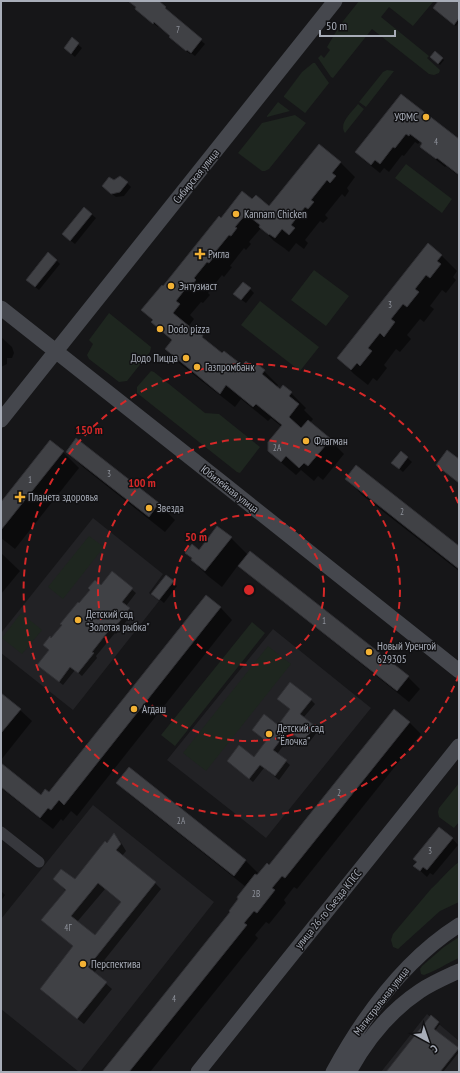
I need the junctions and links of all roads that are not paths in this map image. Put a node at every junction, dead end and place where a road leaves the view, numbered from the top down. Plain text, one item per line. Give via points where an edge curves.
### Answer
1 (335, 1) edge
2 (1, 308) edge
3 (56, 351) junction
4 (1, 420) edge
5 (459, 671) edge
6 (459, 746) edge
7 (1, 832) edge
8 (39, 862) dead end
9 (459, 925) edge
10 (459, 971) edge
11 (198, 1072) edge
12 (333, 1072) edge
13 (349, 1072) edge

1 - 3 main road, Сибирская улица
2 - 3 main road, Юбилейная улица
3 - 4 main road, Сибирская улица
3 - 5 main road, Юбилейная улица
6 - 11 main road, улица 26-го Съезда КПСС
7 - 8 street
9 - 12 main road, Магистральная улица via 404,970 355,1035
10 - 13 main road, Магистральная улица via 421,990 400,1007 378,1030

